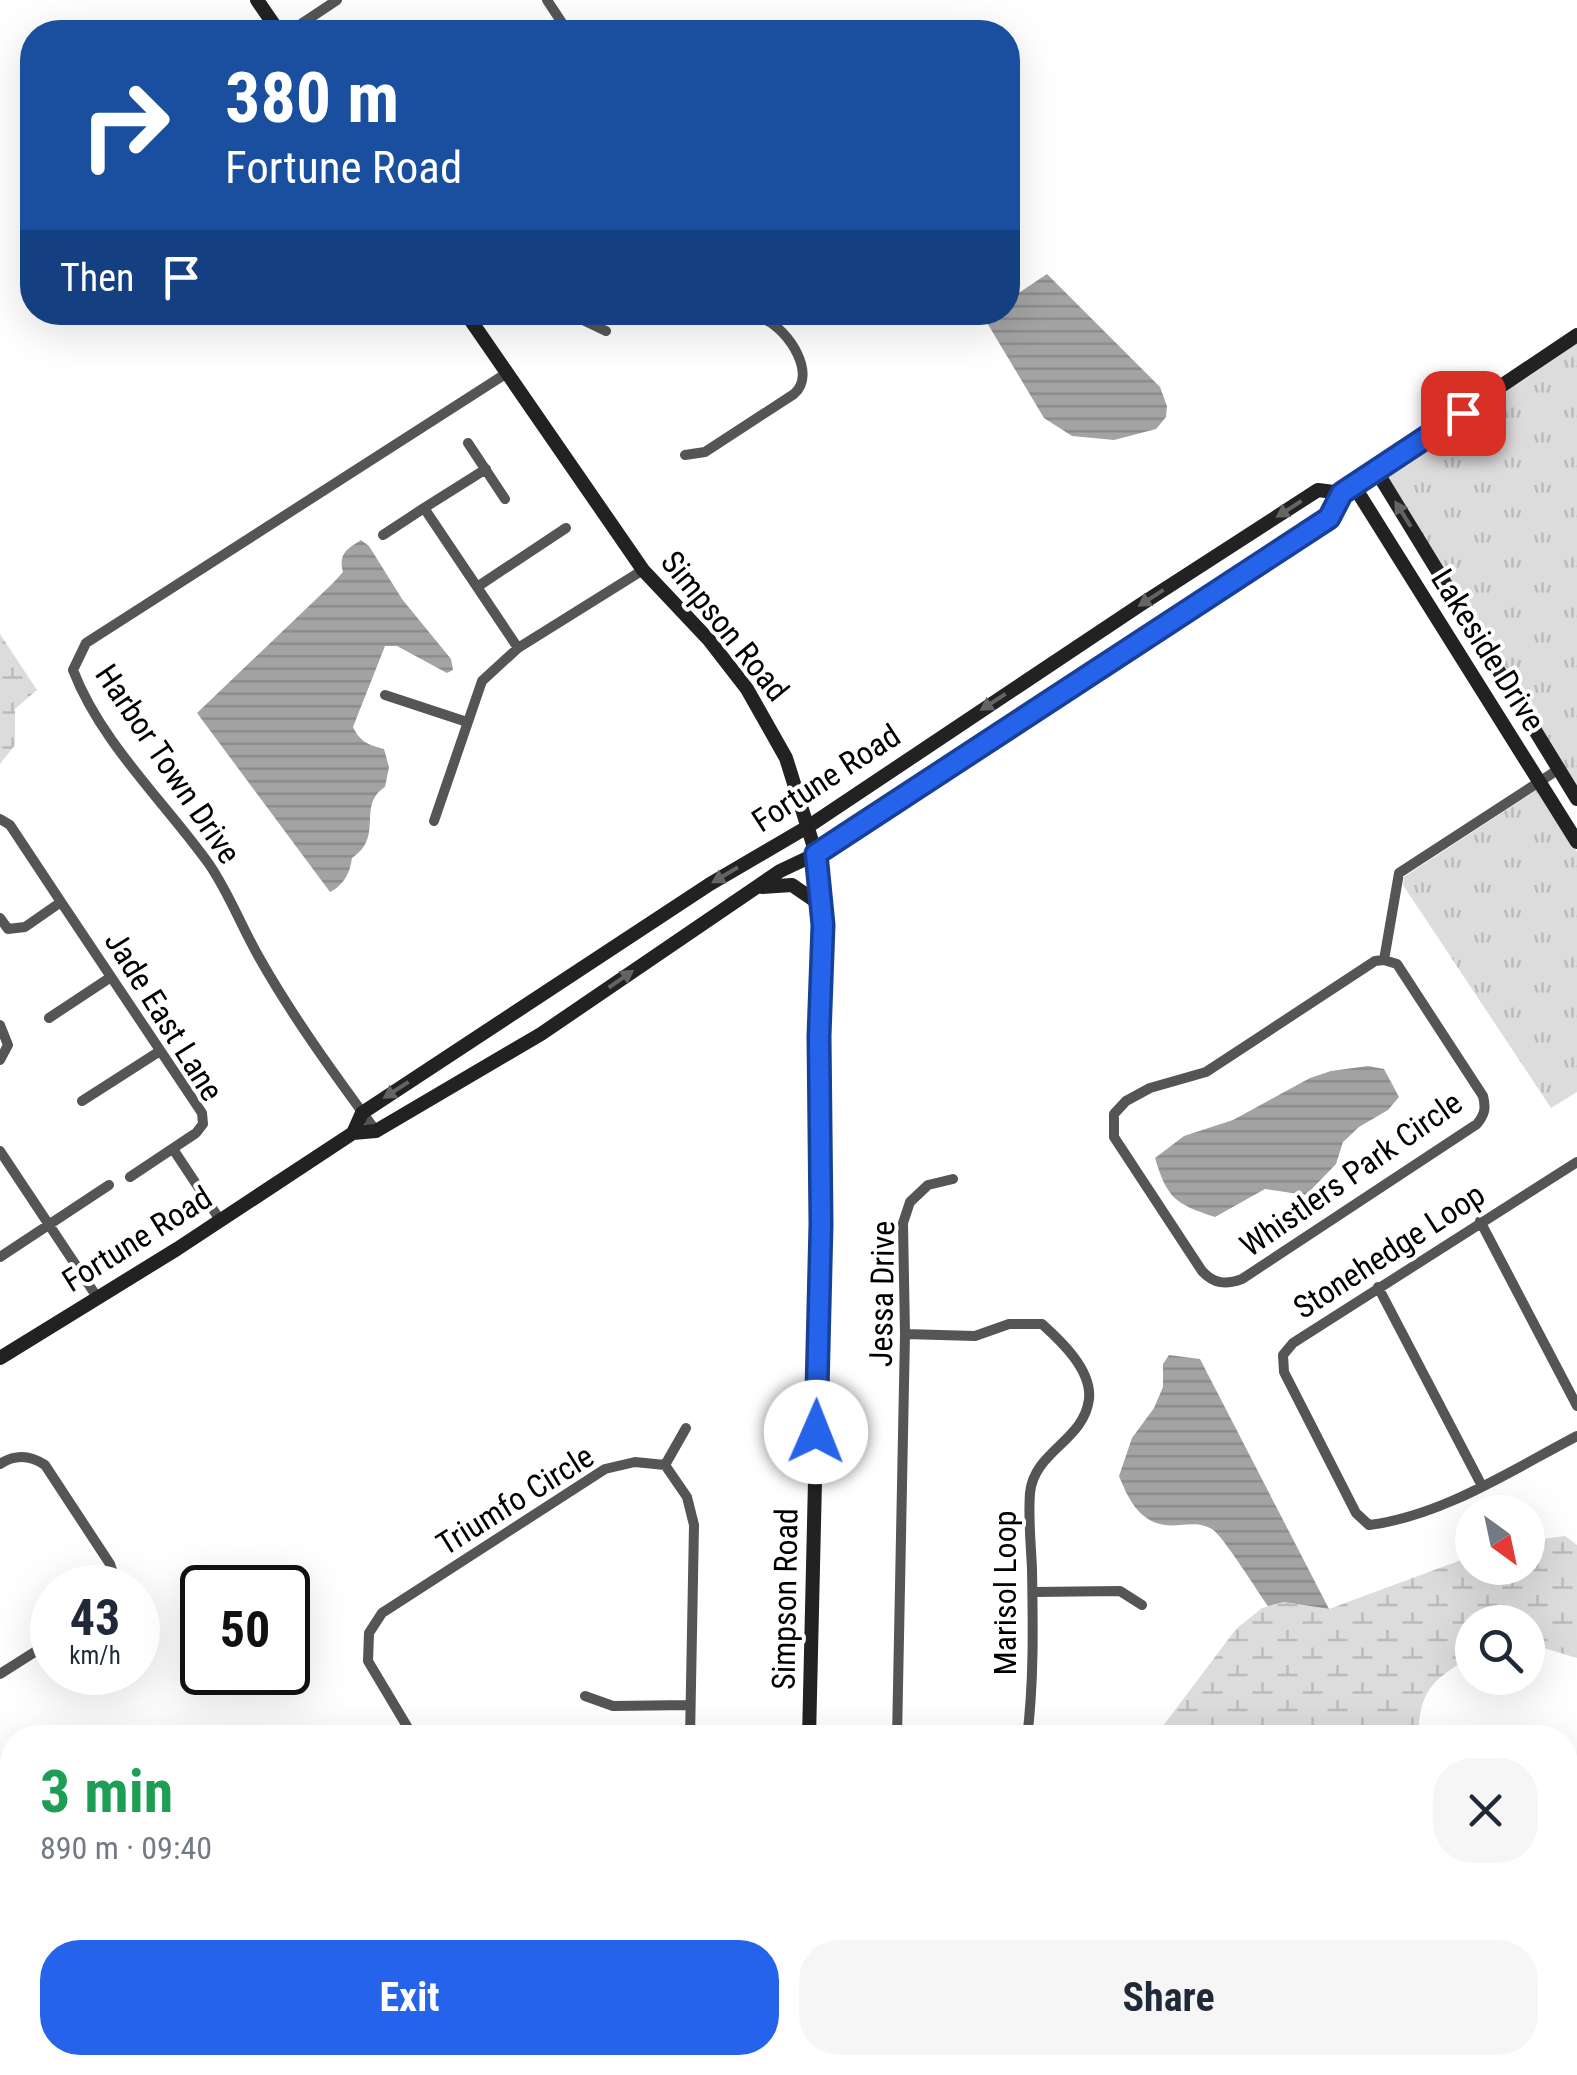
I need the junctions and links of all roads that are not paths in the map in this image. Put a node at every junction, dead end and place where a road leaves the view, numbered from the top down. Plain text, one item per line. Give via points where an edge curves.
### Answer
1 (338, 0) edge
2 (307, 20) edge
3 (475, 325) edge
4 (592, 325) edge
5 (772, 325) edge
6 (606, 331) dead end
7 (1577, 335) edge
8 (507, 373) junction
9 (468, 442) dead end
10 (685, 456) dead end
11 (486, 469) junction
12 (1377, 472) junction
13 (1348, 490) junction
14 (505, 499) dead end
15 (424, 508) junction
16 (566, 528) dead end
17 (383, 535) dead end
18 (643, 570) junction
19 (477, 587) junction
20 (518, 648) junction
21 (384, 694) dead end
22 (466, 722) junction
23 (1559, 770) junction
24 (1539, 781) junction
25 (1577, 799) edge
26 (0, 820) edge
27 (434, 821) dead end
28 (809, 826) junction
29 (1577, 842) edge
30 (816, 854) junction
31 (756, 888) junction
32 (62, 902) junction
33 (820, 906) junction
34 (0, 918) edge
35 (1384, 960) junction
36 (112, 976) junction
37 (49, 1018) dead end
38 (0, 1024) edge
39 (160, 1052) junction
40 (0, 1060) edge
41 (82, 1101) dead end
42 (362, 1112) junction
43 (376, 1131) junction
44 (353, 1133) junction
45 (172, 1149) junction
46 (0, 1151) edge
47 (1577, 1162) edge
48 (130, 1177) dead end
49 (953, 1179) dead end
50 (108, 1184) dead end
51 (220, 1220) junction
52 (1480, 1221) junction
53 (49, 1224) junction
54 (0, 1257) edge
55 (1378, 1287) junction
56 (97, 1297) junction
57 (905, 1334) junction
58 (0, 1358) edge
59 (1577, 1406) edge
60 (686, 1428) dead end
61 (1577, 1436) edge
62 (0, 1464) edge
63 (665, 1465) junction
64 (1482, 1486) junction
65 (110, 1565) edge
66 (1032, 1592) junction
67 (1142, 1606) dead end
68 (30, 1654) edge
69 (0, 1674) edge
70 (585, 1696) dead end
71 (690, 1704) junction
72 (405, 1725) edge
73 (690, 1725) edge
74 (809, 1725) edge
75 (897, 1725) edge
76 (1027, 1725) edge

1 - 2 street
3 - 8 main road, Simpson Road
4 - 6 street
5 - 10 street via 804,368 804,382 705,452
7 - 12 main road, Fortune Road
8 - 18 main road, Simpson Road
8 - 42 street, Harbor Town Drive via 86,643 73,670 110,736 211,867 290,1009
9 - 11 street
11 - 14 street
11 - 15 street
12 - 13 main road, Fortune Road
23 -> 12 main road, Lakeside Drive
13 - 24 main road, Lakeside Drive
13 -> 28 main road, Fortune Road via 1318,490
13 - 30 main road, Fortune Road via 1329,518
15 - 17 street
15 - 19 street
16 - 19 street
18 - 20 street
18 - 28 main road, Simpson Road via 747,689 786,758
19 - 20 street
20 - 22 street via 482,681
21 - 22 street
22 - 27 street
23 - 24 street
23 - 25 main road, Lakeside Drive
24 - 29 main road, Lakeside Drive
24 - 35 street via 1399,874
26 - 32 street, Jade East Lane via 10,824
28 - 30 main road, Simpson Road
28 -> 42 main road, Fortune Road
30 - 31 main road, Fortune Road
30 - 33 main road, Simpson Road
31 - 33 main road via 792,885
43 -> 31 main road, Fortune Road via 576,1011
32 - 34 street via 25,927 8,929
32 - 36 street, Jade East Lane
33 - 74 main road, Simpson Road via 821,1243
35 - 35 street, Whistlers Park Circle via 1206,1072 1150,1088 1114,1114 1114,1136 1212,1280 1242,1279 1482,1118 1483,1096 1397,964
36 - 37 street
36 - 39 street, Jade East Lane
38 - 40 street via 8,1045
39 - 41 street
39 - 45 street, Jade East Lane via 202,1113 196,1133
42 - 43 street, Harbor Town Drive
42 - 44 main road
43 - 44 main road, Fortune Road
44 - 51 main road, Fortune Road
45 - 48 street, Jade East Lane
45 - 51 street, Jade East Lane
46 - 53 street
47 - 52 street, Stonehedge Loop
49 - 57 street, Jessa Drive via 928,1185 910,1202 903,1223
50 - 53 street
51 - 56 main road, Fortune Road
52 - 55 street, Stonehedge Loop
52 - 59 street
53 - 54 street
53 - 56 street
55 - 64 street
55 - 64 street, Stonehedge Loop via 1282,1356 1284,1372 1356,1513 1369,1525 1398,1522
56 - 58 main road, Fortune Road
57 - 66 street, Marisol Loop via 975,1336 1009,1324 1042,1324 1083,1374 1090,1397 1079,1428 1036,1468 1030,1492
57 - 75 street, Jessa Drive
60 - 63 street
61 - 64 street, Stonehedge Loop
62 - 65 street via 18,1456 45,1464
63 - 71 street via 688,1497 694,1525
63 - 72 street, Triumfo Circle via 605,1468 382,1613 369,1633 368,1661
66 - 67 street via 1120,1592
66 - 76 street, Marisol Loop
68 - 69 street
70 - 71 street via 612,1706
71 - 73 street

